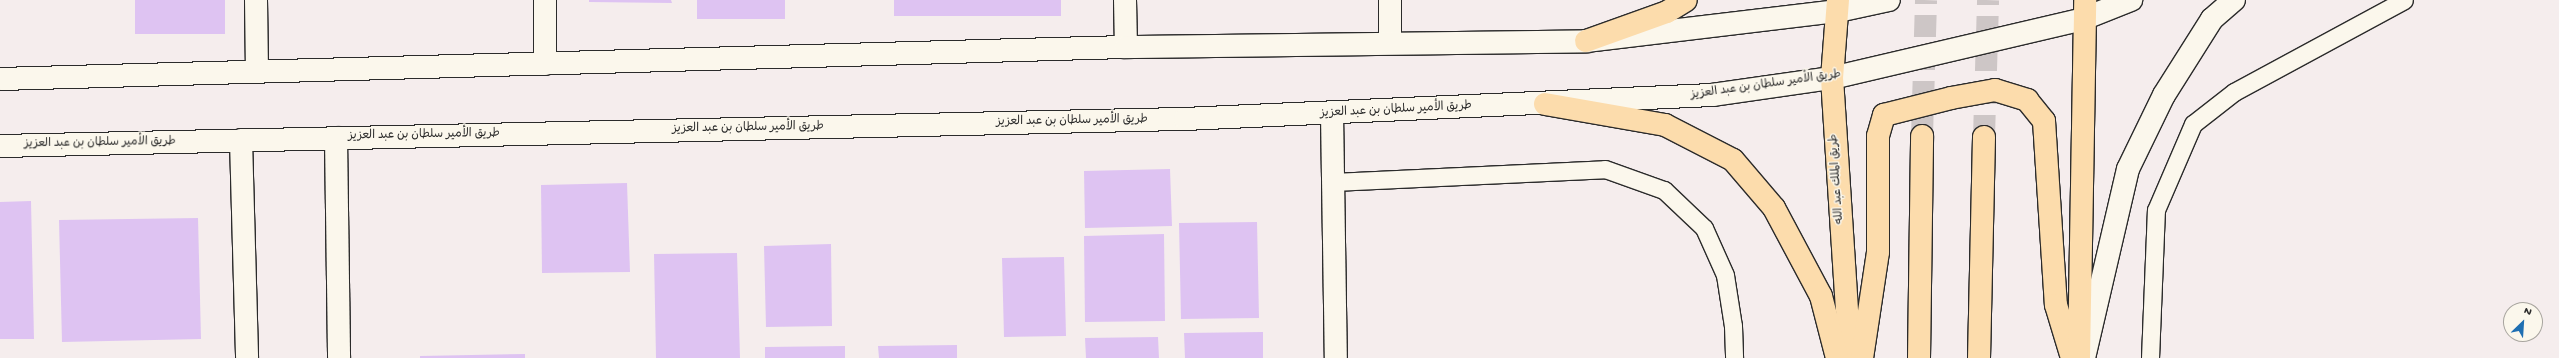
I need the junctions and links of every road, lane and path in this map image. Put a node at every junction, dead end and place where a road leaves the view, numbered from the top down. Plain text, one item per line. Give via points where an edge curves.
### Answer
1 (256, 0) edge
2 (545, 0) edge
3 (1125, 0) edge
4 (1390, 0) edge
5 (1686, 0) edge
6 (1889, 0) edge
7 (2131, 0) edge
8 (2234, 0) edge
9 (2404, 0) edge
10 (1838, 5) edge
11 (2084, 10) edge
12 (1586, 41) junction
13 (1390, 42) junction
14 (1126, 47) junction
15 (545, 64) junction
16 (257, 72) junction
17 (1832, 78) junction
18 (0, 79) edge
19 (1545, 104) junction
20 (1332, 114) junction
21 (1922, 136) tunnel mouth
22 (1984, 137) tunnel mouth
23 (336, 138) junction
24 (241, 140) junction
25 (0, 146) edge
26 (1333, 182) junction
27 (247, 358) edge
28 (339, 358) edge
29 (1336, 358) edge
30 (1734, 358) edge
31 (1837, 358) edge
32 (1850, 358) edge
33 (1862, 358) edge
34 (1919, 358) edge
35 (1979, 358) edge
36 (2072, 358) edge
37 (2079, 358) edge
38 (2084, 358) edge
39 (2150, 358) edge

1 - 16 main road
2 - 15 main road
3 - 14 main road
4 - 13 main road
5 - 12 main road via 1667,12
6 - 10 main road
7 - 11 main road, طريق الأمير سلطان بن عبد العزيز
8 - 38 main road via 2212,19 2164,95 2128,169
9 - 39 lane via 2234,92 2193,124 2156,210
10 - 12 main road
10 - 17 main road, طريق الملك عبد الله
11 - 17 main road, طريق الأمير سلطان بن عبد العزيز
11 - 37 main road
12 - 13 main road
13 - 14 main road
14 - 15 main road
15 - 16 main road
16 - 18 main road
17 - 19 main road, طريق الأمير سلطان بن عبد العزيز via 1712,95
17 - 32 main road, طريق الملك عبد الله
19 - 20 main road, طريق الأمير سلطان بن عبد العزيز
19 - 31 main road via 1664,125 1733,160 1774,208 1821,296
20 - 23 main road, طريق الأمير سلطان بن عبد العزيز
20 - 26 main road
21 - 34 main road
22 - 35 main road
23 - 24 main road, طريق الأمير سلطان بن عبد العزيز
23 - 28 main road
24 - 25 main road, طريق الأمير سلطان بن عبد العزيز
24 - 27 main road
26 - 29 main road
26 - 30 lane via 1605,169 1664,190 1704,228 1725,275 1733,326
33 - 36 main road via 1878,252 1878,136 1884,115 1995,90 2027,100 2044,121 2056,305

